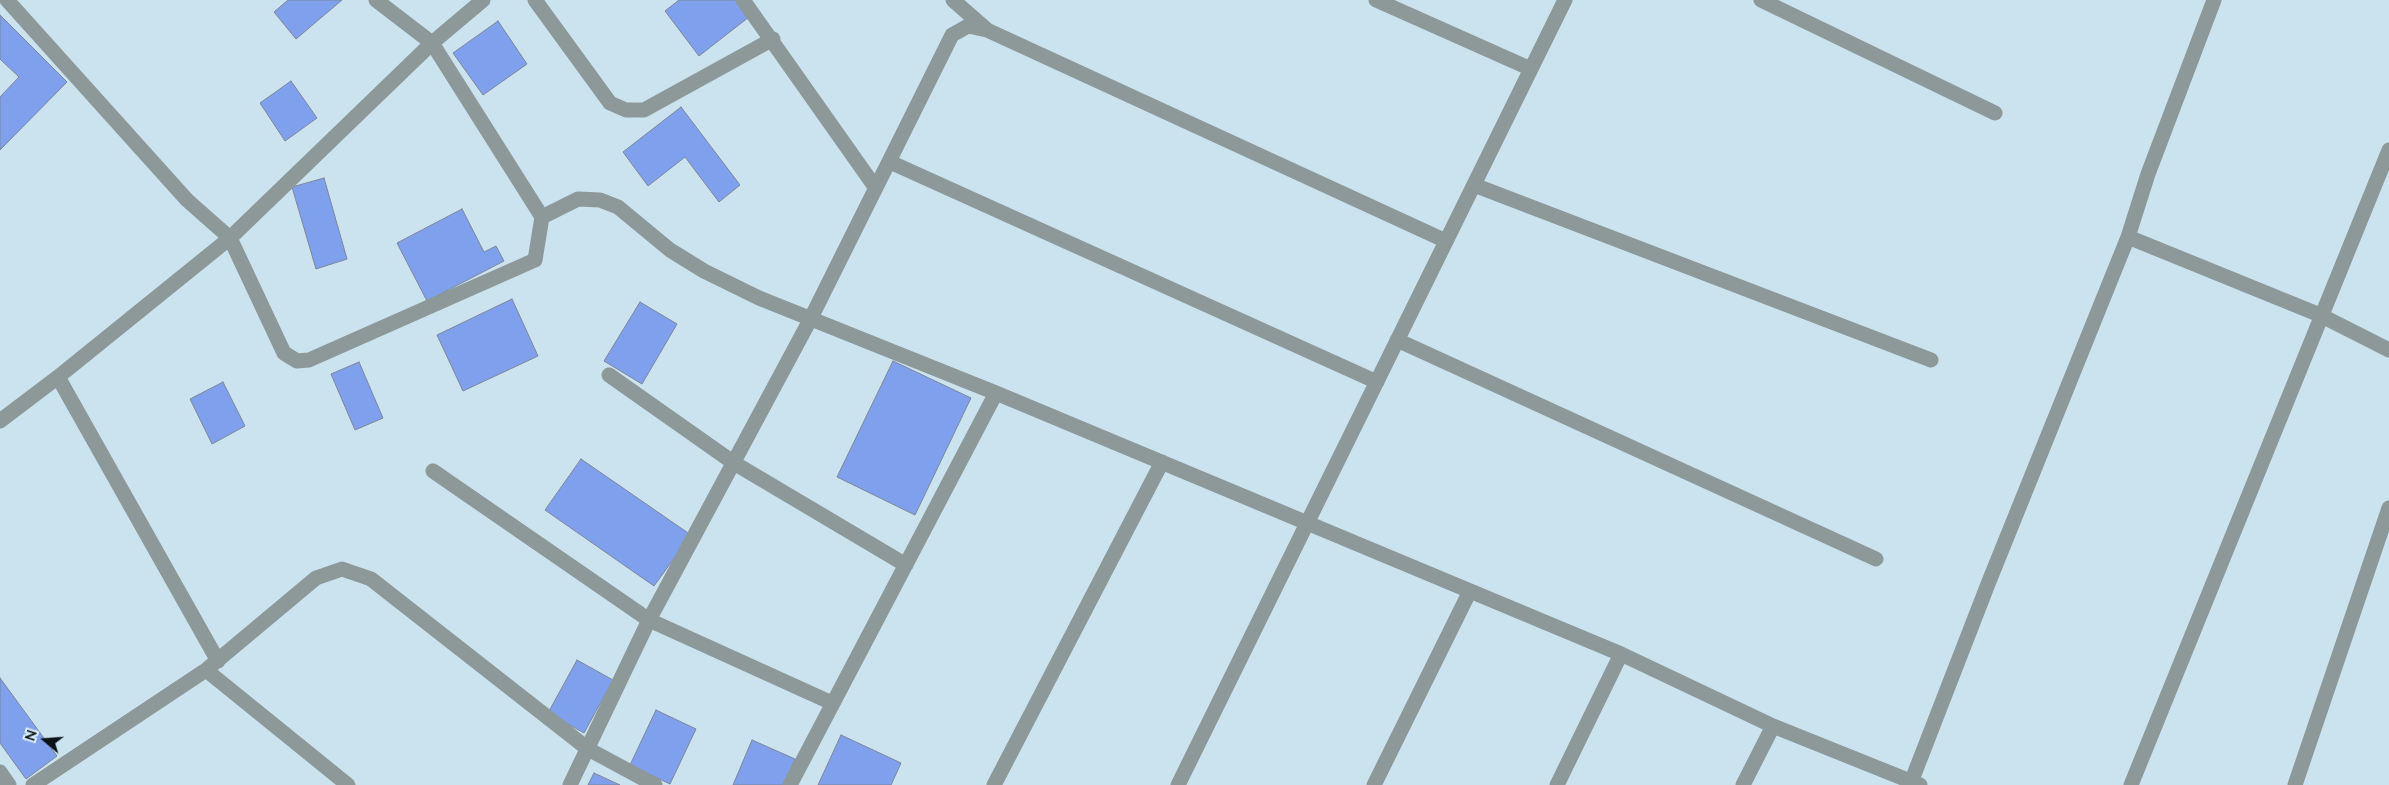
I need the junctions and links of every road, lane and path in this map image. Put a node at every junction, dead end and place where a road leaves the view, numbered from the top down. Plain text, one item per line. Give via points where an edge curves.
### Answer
1 (7, 0) edge
2 (376, 0) edge
3 (483, 0) edge
4 (535, 0) edge
5 (743, 0) edge
6 (953, 0) edge
7 (1376, 0) edge
8 (1565, 0) edge
9 (1762, 0) edge
10 (2214, 0) edge
11 (987, 30) junction
12 (773, 39) junction
13 (432, 43) junction
14 (1531, 69) junction
15 (1994, 112) dead end
16 (2389, 150) edge
17 (890, 162) junction
18 (1474, 184) junction
19 (875, 187) junction
20 (542, 218) junction
21 (2128, 237) junction
22 (230, 238) junction
23 (1446, 241) junction
24 (2320, 315) junction
25 (810, 320) junction
26 (1397, 340) junction
27 (2389, 350) edge
28 (1932, 360) dead end
29 (610, 376) dead end
30 (58, 377) junction
31 (1377, 382) junction
32 (996, 393) junction
33 (0, 421) edge
34 (1162, 462) junction
35 (734, 463) junction
36 (432, 471) dead end
37 (2389, 508) edge
38 (1307, 523) junction
39 (1876, 559) dead end
40 (906, 565) junction
41 (1470, 591) junction
42 (649, 620) junction
43 (1621, 654) junction
44 (212, 666) junction
45 (832, 703) junction
46 (1773, 726) junction
47 (588, 749) junction
48 (0, 772) edge
49 (1914, 784) edge
50 (9, 785) edge
51 (33, 785) edge
52 (348, 785) edge
53 (570, 785) edge
54 (655, 785) edge
55 (790, 785) edge
56 (994, 785) edge
57 (1178, 785) edge
58 (1374, 785) edge
59 (1557, 785) edge
60 (1743, 785) edge
61 (2131, 785) edge
62 (2295, 785) edge

1 - 22 street via 187,200
2 - 13 street
3 - 13 street
4 - 12 street via 610,103 626,110 644,110
5 - 12 street
6 - 11 street
7 - 14 street
8 - 14 street
9 - 15 street
10 - 21 street via 2148,174
11 - 17 street via 968,26 952,36
11 - 23 street
12 - 19 street
13 - 20 street
13 - 22 street
14 - 18 street
16 - 24 street
17 - 19 street
17 - 31 street
18 - 23 street
18 - 28 street
19 - 25 street
20 - 22 street via 536,260 309,360 297,361 284,353
20 - 25 street via 578,199 600,200 618,207 670,250 704,271
21 - 24 street
21 - 49 street via 1992,575
22 - 30 street
23 - 26 street
24 - 27 street
24 - 61 street
25 - 32 street
25 - 35 street
26 - 31 street
26 - 39 street
29 - 35 street
30 - 33 street
30 - 44 street
31 - 38 street
32 - 34 street
32 - 40 street
34 - 38 street
34 - 56 street
35 - 40 street
35 - 42 street
36 - 42 street
37 - 62 street
38 - 41 street
38 - 57 street
40 - 45 street
41 - 43 street
41 - 58 street
42 - 45 street
42 - 47 street
43 - 46 street
43 - 59 street
44 - 47 street via 316,578 342,569 371,579
44 - 51 street
44 - 52 street
45 - 55 street
46 - 49 street
46 - 60 street
47 - 53 street
47 - 54 street
48 - 50 street

